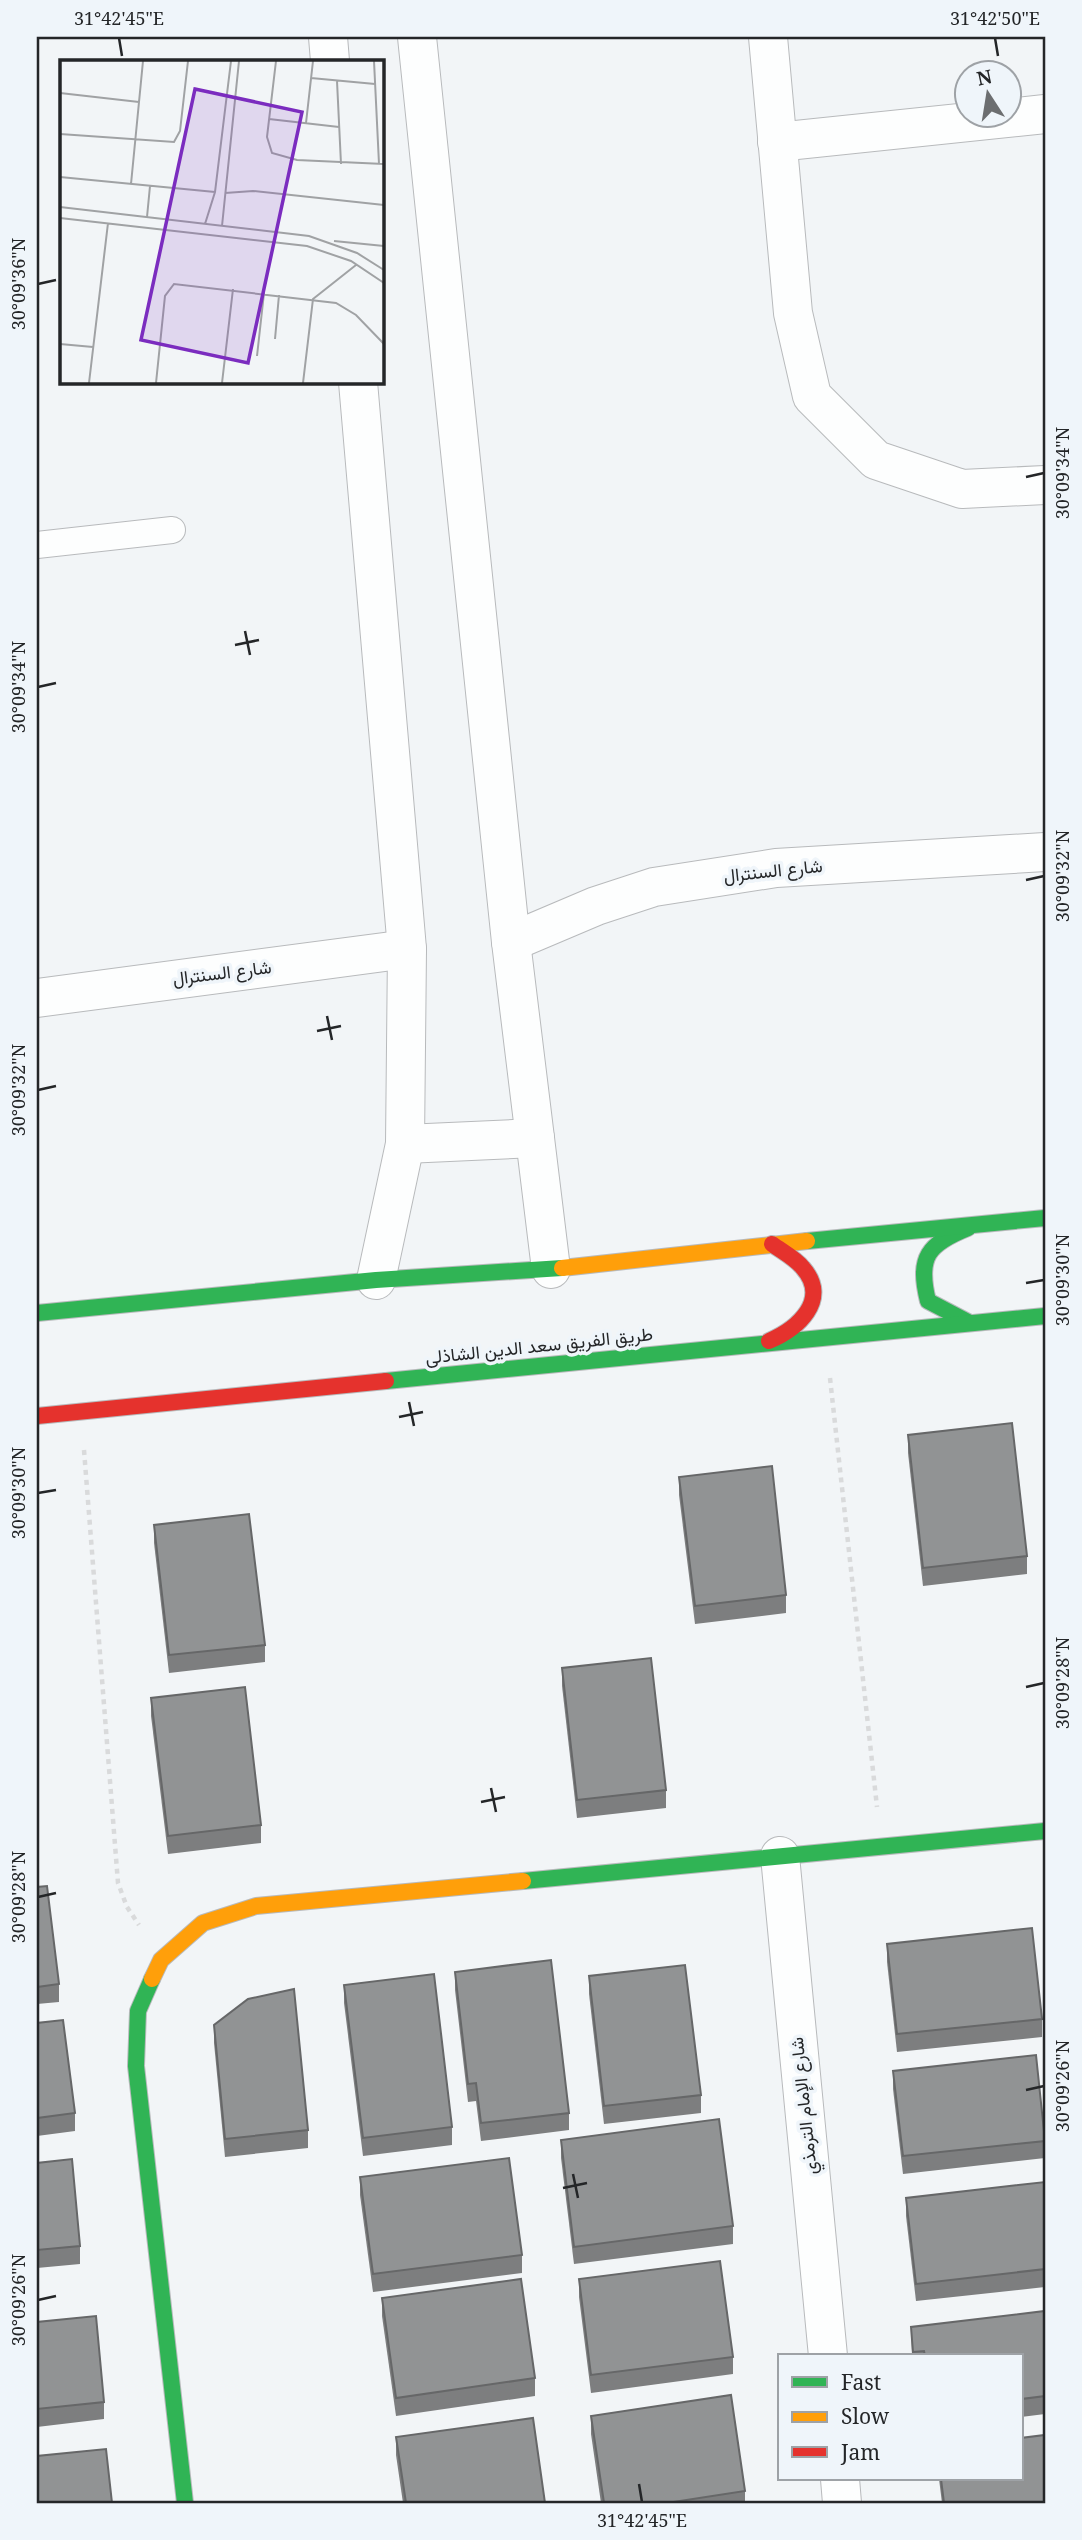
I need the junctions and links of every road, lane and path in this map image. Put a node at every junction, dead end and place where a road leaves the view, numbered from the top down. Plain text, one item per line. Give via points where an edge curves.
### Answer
1 (328, 37) edge
2 (417, 37) edge
3 (768, 37) edge
4 (330, 60) edge
5 (1045, 114) edge
6 (777, 142) junction
7 (358, 383) edge
8 (1045, 485) edge
9 (172, 530) dead end
10 (37, 545) edge
11 (1045, 852) edge
12 (511, 942) junction
13 (407, 949) junction
14 (37, 998) edge
15 (535, 1138) junction
16 (405, 1144) junction
17 (1045, 1218) edge
18 (976, 1224) junction
19 (772, 1244) junction
20 (551, 1269) junction
21 (376, 1280) junction
22 (37, 1313) edge
23 (1045, 1316) edge
24 (970, 1323) junction
25 (825, 1337) junction
26 (764, 1343) junction
27 (81, 1411) junction
28 (37, 1416) edge
29 (1045, 1831) edge
30 (881, 1846) junction
31 (779, 1856) junction
32 (161, 1960) junction
33 (828, 2354) edge
34 (840, 2480) edge
35 (185, 2503) edge
36 (842, 2503) edge

1 - 4 street
2 - 12 street
3 - 6 street
5 - 6 street
6 - 8 street via 793,313 811,396 876,460 962,489
7 - 13 street
9 - 10 lane
11 - 12 street, شارع السنترال via 776,868 654,887
12 - 15 street
13 - 14 street, شارع السنترال
13 - 16 street
15 - 16 street
15 - 20 street
16 - 21 street
17 - 18 street
18 - 19 street
18 - 24 street via 934,1244 921,1268 928,1301
19 - 20 street
19 - 26 street via 798,1263 814,1294 809,1312 789,1333
20 - 21 street
21 - 22 street
23 - 24 street, طريق الفريق سعد الدين الشاذلى
24 - 25 street, طريق الفريق سعد الدين الشاذلى
25 - 26 street, طريق الفريق سعد الدين الشاذلى
25 - 30 path
26 - 27 street, طريق الفريق سعد الدين الشاذلى
27 - 28 street, طريق الفريق سعد الدين الشاذلى
27 - 32 path via 118,1883
29 - 30 street
30 - 31 street
31 - 32 street via 256,1906 203,1923
31 - 33 street, شارع الإمام الترمذي
32 - 35 street via 138,2011 136,2067
34 - 36 street

